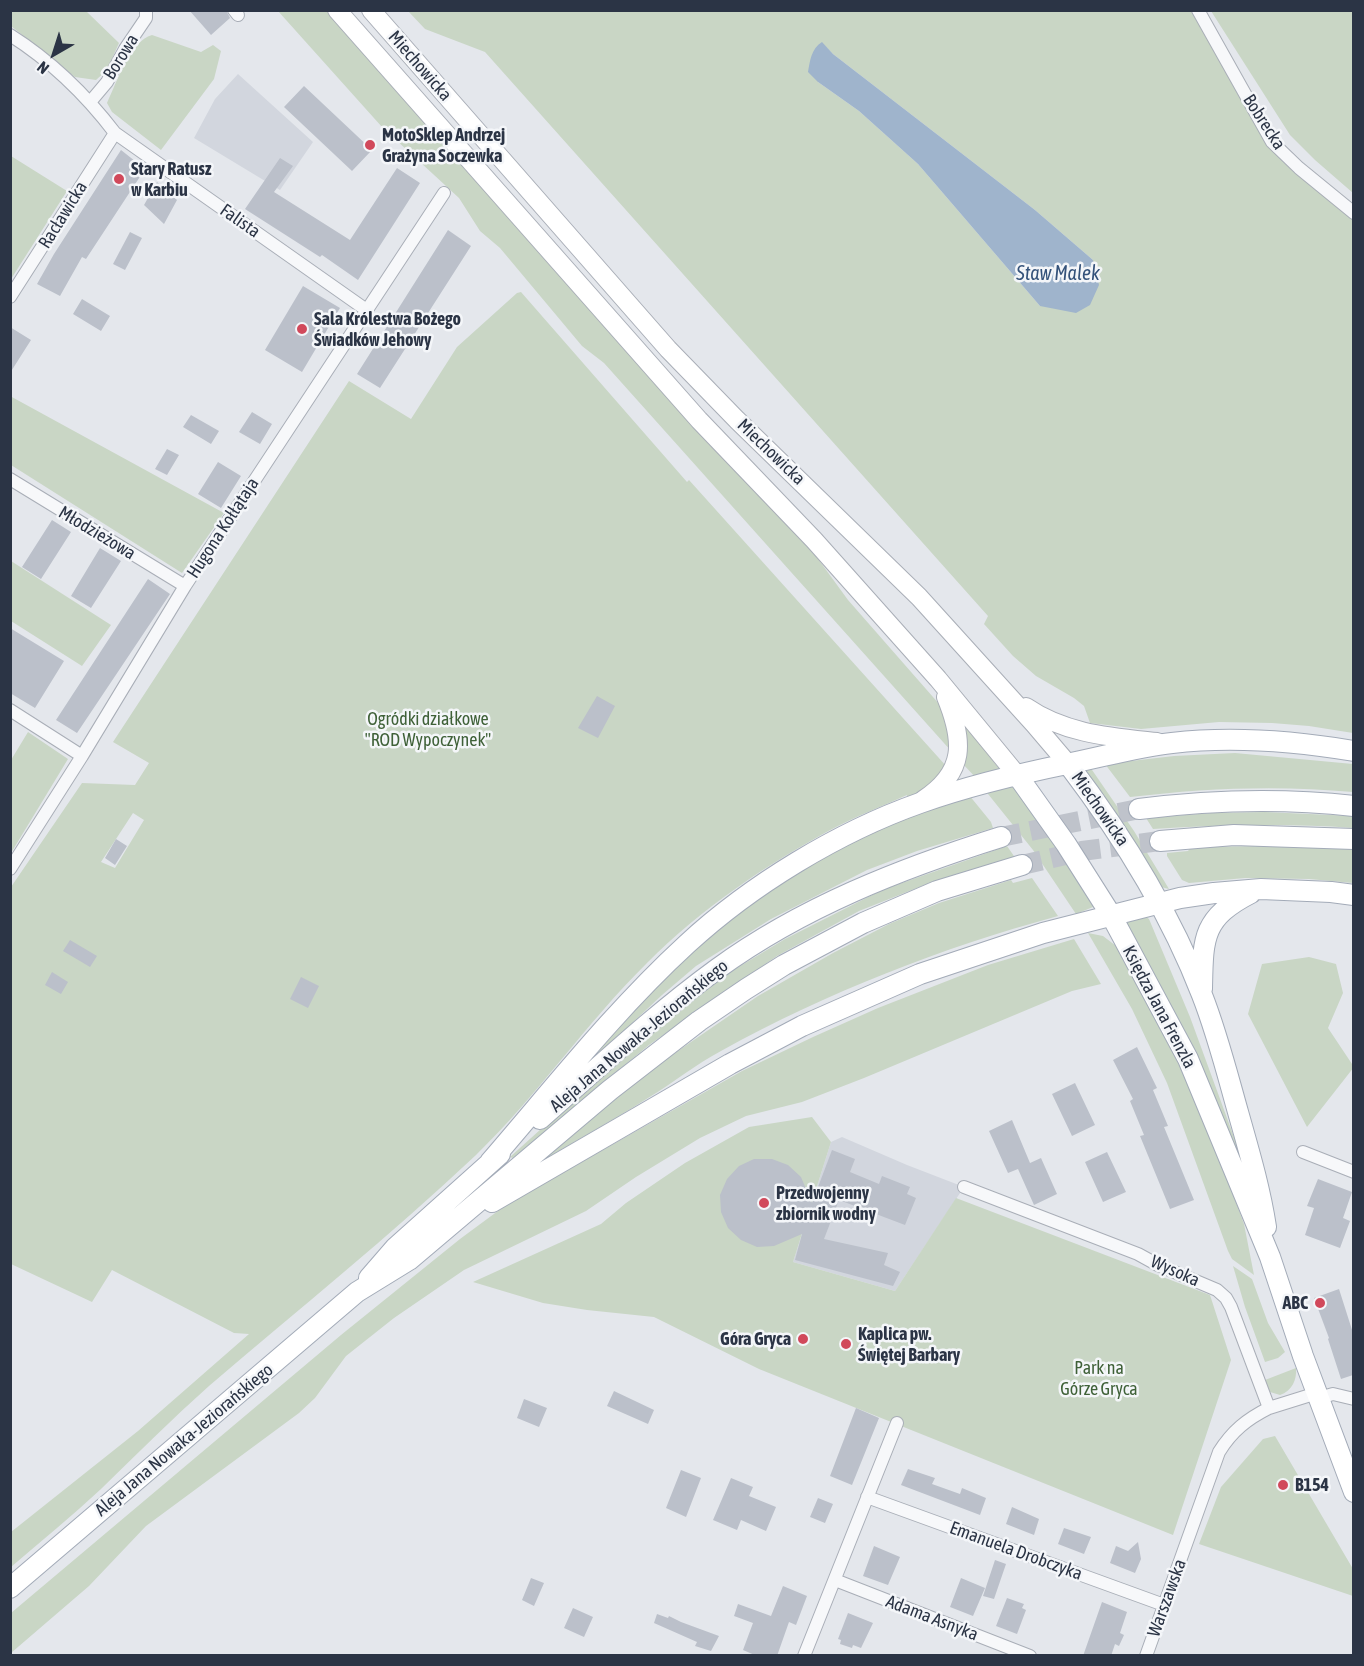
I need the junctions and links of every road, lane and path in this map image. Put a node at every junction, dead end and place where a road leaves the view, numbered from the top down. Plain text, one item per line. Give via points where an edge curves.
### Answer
1 (146, 10) edge
2 (337, 10) edge
3 (371, 10) edge
4 (1198, 10) edge
5 (10, 35) edge
6 (91, 102) junction
7 (115, 133) junction
8 (444, 193) dead end
9 (1353, 213) edge
10 (10, 297) edge
11 (365, 309) junction
12 (10, 479) edge
13 (185, 586) junction
14 (984, 669) junction
15 (939, 679) junction
16 (10, 710) edge
17 (1170, 743) junction
18 (1353, 751) edge
19 (82, 756) junction
20 (1068, 764) junction
21 (1017, 775) junction
22 (918, 803) junction
23 (1353, 806) edge
24 (1139, 809) tunnel mouth
25 (1001, 837) tunnel mouth
26 (1353, 839) edge
27 (1160, 841) tunnel mouth
28 (1022, 866) tunnel mouth
29 (10, 869) edge
30 (1261, 889) junction
31 (1331, 892) junction
32 (1353, 895) edge
33 (1353, 901) edge
34 (1158, 902) junction
35 (1111, 915) junction
36 (1202, 995) junction
37 (1303, 1152) dead end
38 (490, 1162) junction
39 (1353, 1172) edge
40 (963, 1187) dead end
41 (441, 1233) junction
42 (1270, 1257) junction
43 (357, 1292) junction
44 (1318, 1396) junction
45 (1353, 1399) edge
46 (1269, 1408) junction
47 (897, 1423) dead end
48 (1353, 1492) edge
49 (867, 1497) junction
50 (835, 1580) junction
51 (10, 1588) edge
52 (1164, 1605) junction
53 (804, 1656) edge
54 (1030, 1656) edge
55 (1146, 1656) edge

1 - 6 street, Borowa via 146,18
2 - 15 main road, Miechowicka via 699,420
3 - 14 main road, Miechowicka via 668,349 919,597
4 - 9 street, Bobrecka via 1272,142
5 - 6 street, Falista
6 - 7 street, Falista
7 - 10 street, Racławicka
7 - 11 street, Falista
8 - 11 street, Hugona Kołłątaja
11 - 13 street, Hugona Kołłątaja
12 - 13 street, Młodzieżowa
13 - 19 street, Hugona Kołłątaja
14 - 17 main road via 1028,709 1057,724 1103,737
14 - 20 main road, Miechowicka
15 - 21 main road, Miechowicka
15 - 22 main road via 957,727 958,757 945,783
16 - 19 street
17 - 18 main road via 1228,739
17 - 20 main road
19 - 29 street, Hugona Kołłątaja
20 - 21 main road
20 - 34 main road, Miechowicka via 1113,825
21 - 22 main road
21 - 35 main road, Księdza Jana Frenzla
22 - 38 main road via 835,841 796,864 689,942 619,1013
23 - 24 main road via 1253,801
25 - 38 main road, Aleja Jana Nowaka-Jeziorańskiego via 879,880 794,921 727,962
26 - 27 main road via 1234,835
28 - 41 main road, Aleja Jana Nowaka-Jeziorańskiego via 938,891 862,923 746,989 610,1090
30 - 31 main road
30 - 34 main road
30 - 36 main road via 1228,904 1208,932 1203,947
31 - 32 main road
31 - 33 street
34 - 35 main road
34 - 36 main road, Księdza Jana Frenzla
35 - 41 main road via 1042,933 920,974 802,1026 720,1069
35 - 42 main road, Księdza Jana Frenzla via 1188,1059
36 - 42 main road, Księdza Jana Frenzla via 1261,1193
37 - 39 street
38 - 43 main road, Aleja Jana Nowaka-Jeziorańskiego via 394,1248
40 - 46 street, Wysoka via 1138,1254 1217,1290 1232,1307
41 - 43 main road, Aleja Jana Nowaka-Jeziorańskiego via 409,1260
42 - 44 main road, Księdza Jana Frenzla
43 - 51 main road, Aleja Jana Nowaka-Jeziorańskiego
44 - 45 street via 1333,1394
44 - 46 street
44 - 48 main road, Księdza Jana Frenzla
46 - 52 street, Warszawska via 1238,1427 1219,1452
47 - 49 street
49 - 50 street
49 - 52 street, Emanuela Drobczyka
50 - 53 street
50 - 54 street, Adama Asnyka
52 - 55 street, Warszawska

